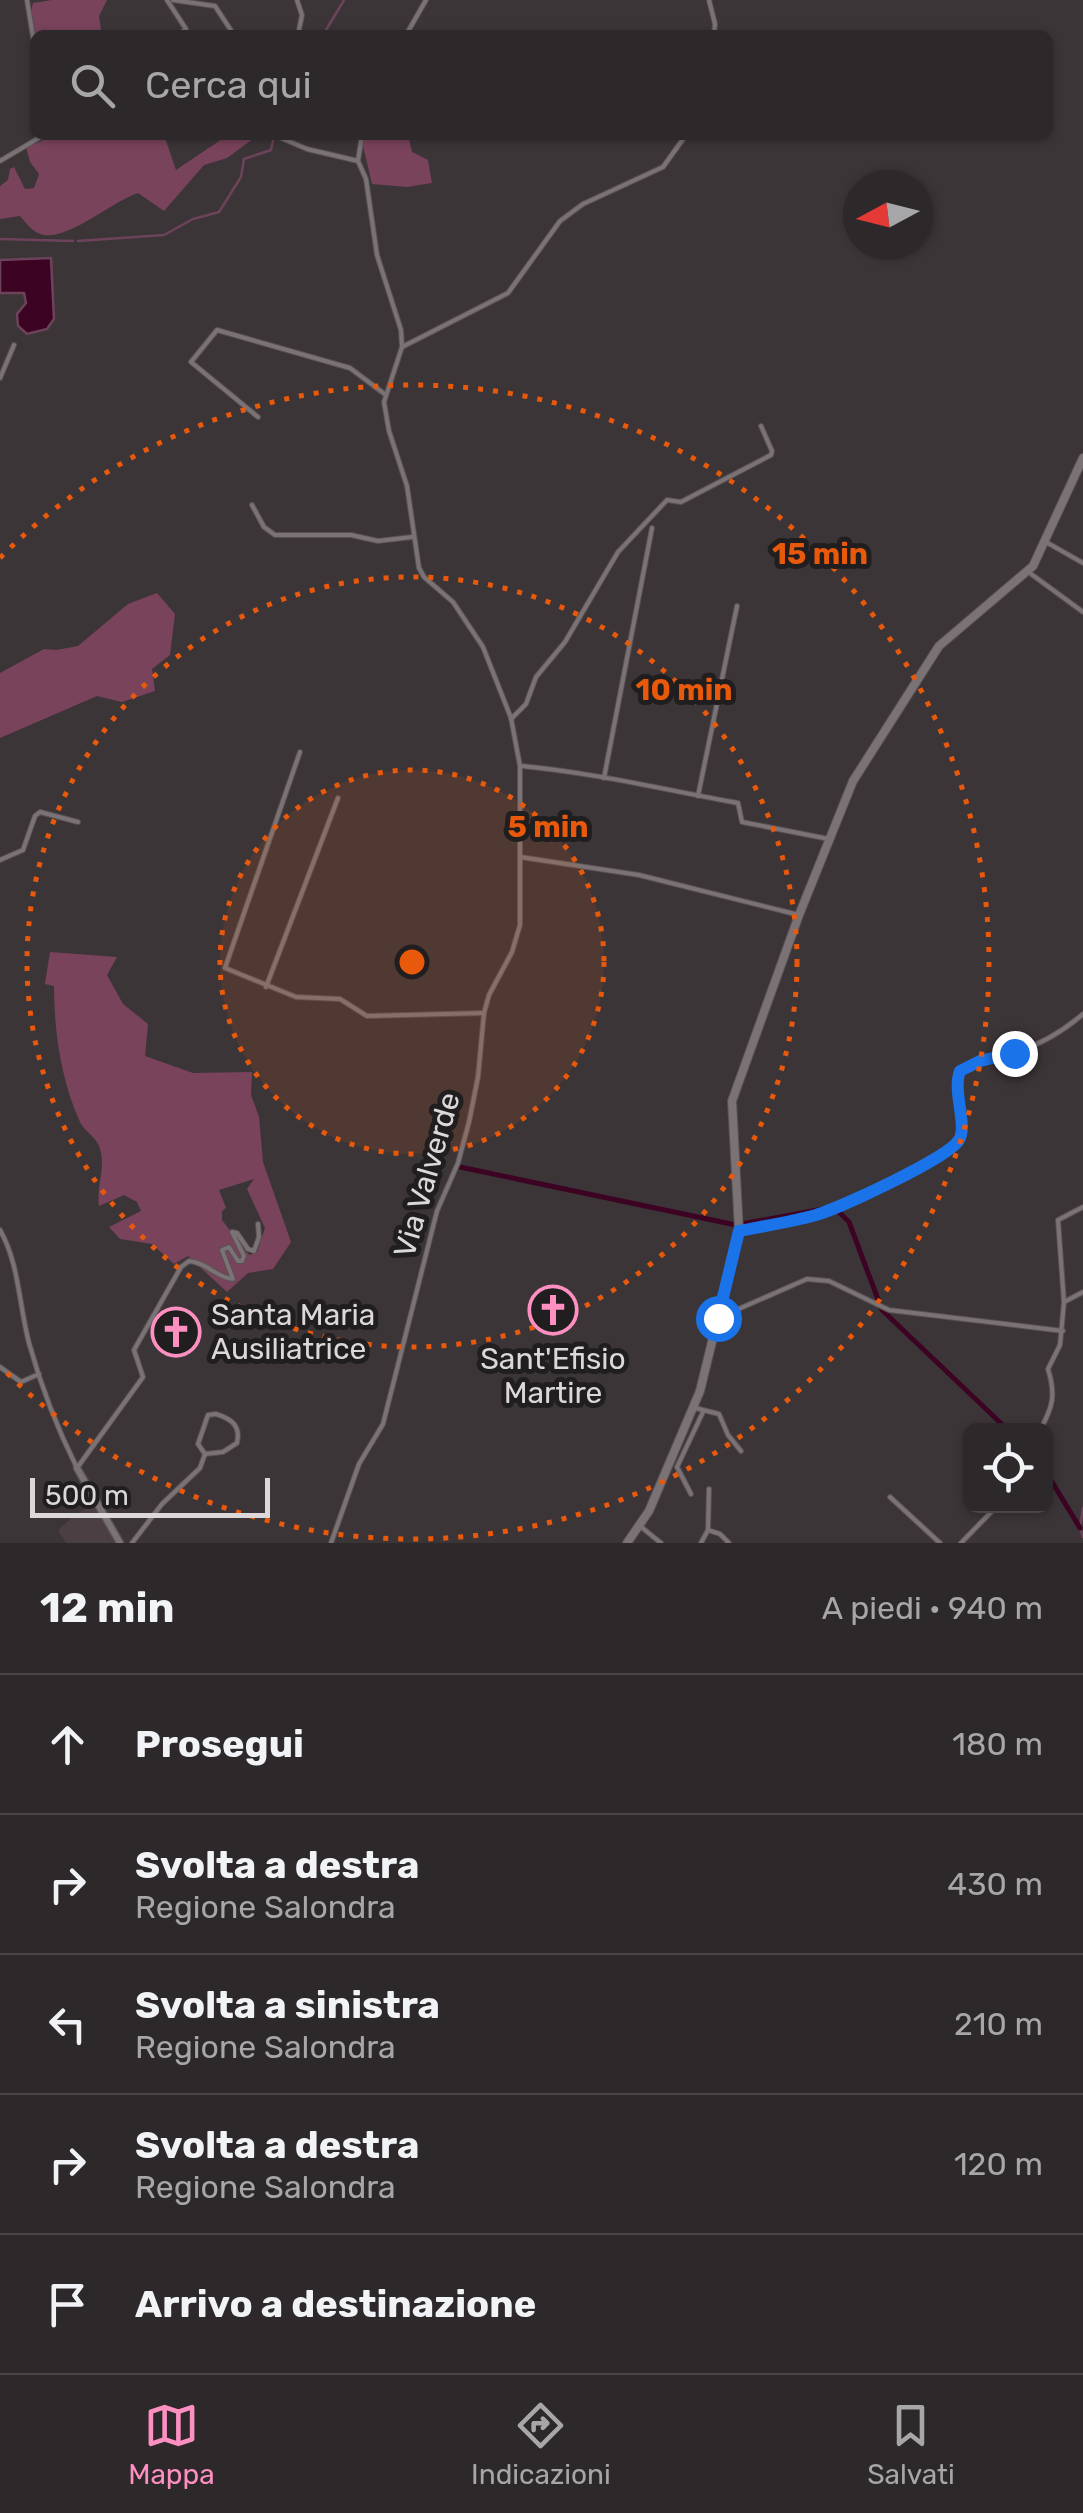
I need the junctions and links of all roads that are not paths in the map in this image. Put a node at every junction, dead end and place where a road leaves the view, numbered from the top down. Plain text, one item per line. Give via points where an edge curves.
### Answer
1 (27, 0) edge
2 (170, 0) edge
3 (297, 0) edge
4 (426, 0) edge
5 (710, 0) edge
6 (32, 30) edge
7 (185, 30) edge
8 (231, 30) edge
9 (299, 30) edge
10 (409, 30) edge
11 (714, 30) edge
12 (36, 140) edge
13 (286, 140) edge
14 (361, 140) edge
15 (682, 140) edge
16 (0, 161) edge
17 (358, 161) junction
18 (14, 346) dead end
19 (402, 347) junction
20 (0, 378) edge
21 (386, 395) junction
22 (258, 417) dead end
23 (761, 426) dead end
24 (1082, 464) edge
25 (252, 505) dead end
26 (652, 528) dead end
27 (412, 537) junction
28 (1046, 542) junction
29 (1083, 564) edge
30 (1027, 571) junction
31 (737, 606) dead end
32 (1083, 612) edge
33 (511, 719) junction
34 (300, 752) dead end
35 (520, 766) junction
36 (604, 778) junction
37 (698, 796) junction
38 (338, 798) dead end
39 (78, 822) dead end
40 (830, 839) junction
41 (518, 856) junction
42 (0, 860) edge
43 (798, 914) junction
44 (266, 987) junction
45 (484, 1013) junction
46 (1083, 1014) edge
47 (1083, 1206) edge
48 (258, 1224) dead end
49 (739, 1227) junction
50 (0, 1230) edge
51 (1083, 1292) edge
52 (1064, 1302) junction
53 (718, 1318) junction
54 (1063, 1331) junction
55 (0, 1366) edge
56 (39, 1374) junction
57 (699, 1410) junction
58 (1044, 1423) edge
59 (741, 1451) dead end
60 (205, 1454) junction
61 (77, 1468) junction
62 (672, 1468) junction
63 (710, 1489) dead end
64 (691, 1494) dead end
65 (890, 1497) dead end
66 (990, 1513) edge
67 (640, 1526) junction
68 (708, 1530) junction
69 (120, 1543) edge
70 (132, 1543) edge
71 (331, 1543) edge
72 (627, 1543) edge
73 (662, 1543) edge
74 (701, 1543) edge
75 (729, 1543) edge
76 (940, 1543) edge
77 (961, 1543) edge

1 - 6 street
2 - 7 street
2 - 8 street via 215,6
3 - 9 street
4 - 10 street
5 - 11 street
12 - 16 street
13 - 17 street
14 - 17 street
15 - 19 street via 663,167 560,221 508,292
17 - 19 street
18 - 20 street
19 - 21 street, Via Valverde
21 - 22 street via 350,368 216,330 191,362
21 - 27 street, Via Valverde
23 - 33 street via 770,456 681,502 668,500 618,552
24 - 28 main road
25 - 27 street via 275,535
26 - 36 street
27 - 33 street, Via Valverde via 424,577 454,602 482,647
28 - 29 street
28 - 30 main road
30 - 32 street
30 - 40 main road via 939,646 863,763
31 - 37 street
33 - 35 street, Via Valverde
34 - 44 street via 225,968
35 - 36 street
35 - 41 street, Via Valverde
36 - 37 street
37 - 40 street via 738,803 742,822
38 - 44 street
39 - 42 street via 40,812 23,850
40 - 43 main road
41 - 43 street via 638,875
41 - 45 street, Via Valverde via 519,927
43 - 49 main road via 732,1102
44 - 45 street via 296,997 340,998 367,1016
45 - 71 street, Via Valverde via 478,1077 458,1163 437,1211 383,1424 359,1464
46 - 49 street via 1056,1036 960,1071 962,1133 934,1160 837,1208
47 - 52 street via 1058,1220
48 - 61 street via 254,1251 232,1232 242,1261 229,1247 222,1250 233,1279 198,1261 181,1266 134,1350 143,1376
49 - 53 main road
50 - 56 street via 14,1257
51 - 52 street
52 - 54 street
53 - 54 street via 807,1279 829,1281 880,1307
53 - 57 main road
54 - 58 street via 1048,1369 1055,1392
55 - 56 street via 21,1382
56 - 61 street
57 - 59 street via 721,1417
57 - 62 street
57 - 62 main road
60 - 60 street via 237,1443 233,1422 208,1416 198,1440
60 - 70 street via 200,1468
61 - 69 street
62 - 64 street
62 - 67 main road
63 - 68 street
65 - 76 street
66 - 77 street
67 - 72 main road
67 - 73 street
68 - 74 street
68 - 75 street

